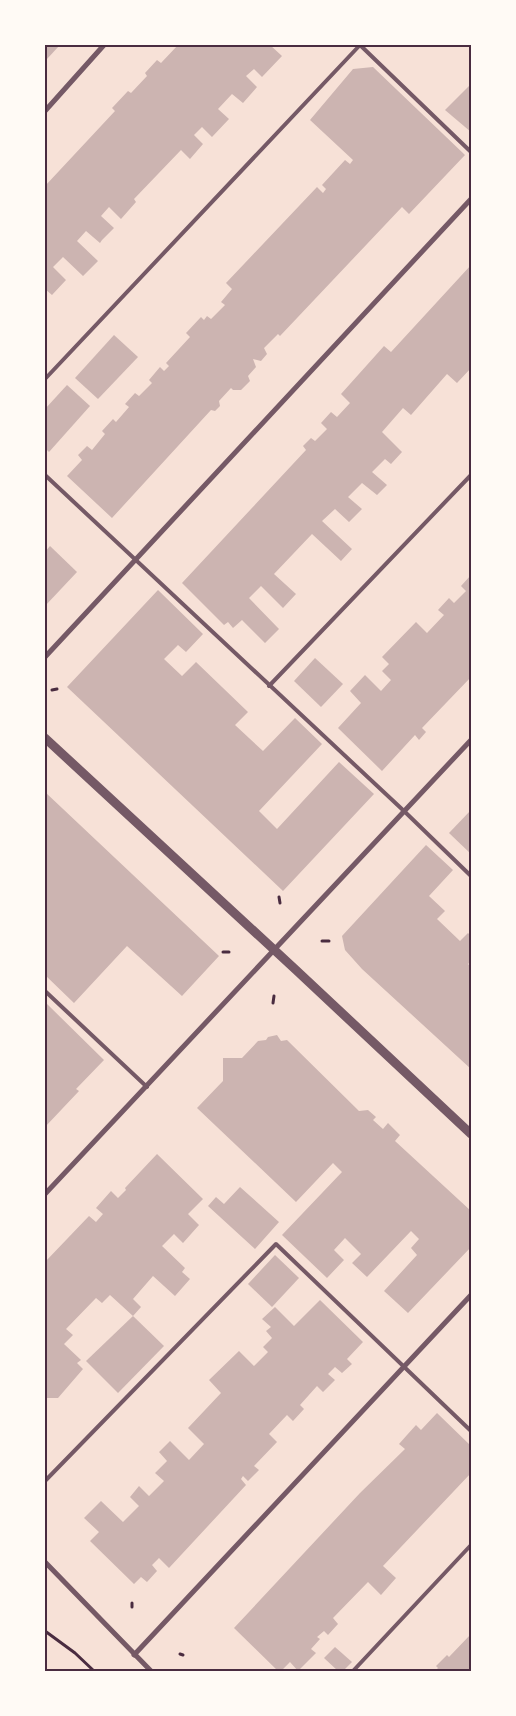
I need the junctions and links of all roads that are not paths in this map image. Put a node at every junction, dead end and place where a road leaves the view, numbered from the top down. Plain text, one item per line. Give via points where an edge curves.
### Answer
1 (104, 45) edge
2 (360, 45) edge
3 (45, 111) edge
4 (471, 152) edge
5 (471, 199) edge
6 (45, 379) edge
7 (45, 475) edge
8 (471, 475) edge
9 (136, 558) junction
10 (45, 657) edge
11 (269, 686) junction
12 (45, 738) edge
13 (471, 740) edge
14 (404, 811) junction
15 (471, 876) edge
16 (274, 950) junction
17 (45, 991) edge
18 (147, 1087) junction
19 (471, 1134) edge
20 (45, 1194) edge
21 (471, 1295) edge
22 (405, 1367) junction
23 (471, 1431) edge
24 (45, 1481) edge
25 (471, 1545) edge
26 (45, 1562) edge
27 (134, 1655) junction
28 (151, 1671) edge
29 (354, 1671) edge

1 - 3 street
2 - 4 lane
2 - 6 lane
5 - 9 street
7 - 9 lane
8 - 11 lane
9 - 10 street
9 - 11 lane
11 - 14 lane
12 - 16 street
13 - 14 street
14 - 15 lane
14 - 16 street
16 - 18 street
16 - 19 street
17 - 18 lane
18 - 20 street
21 - 22 street
22 - 23 lane
22 - 24 lane via 276,1244
22 - 27 street
25 - 29 lane
26 - 27 street
27 - 28 street

